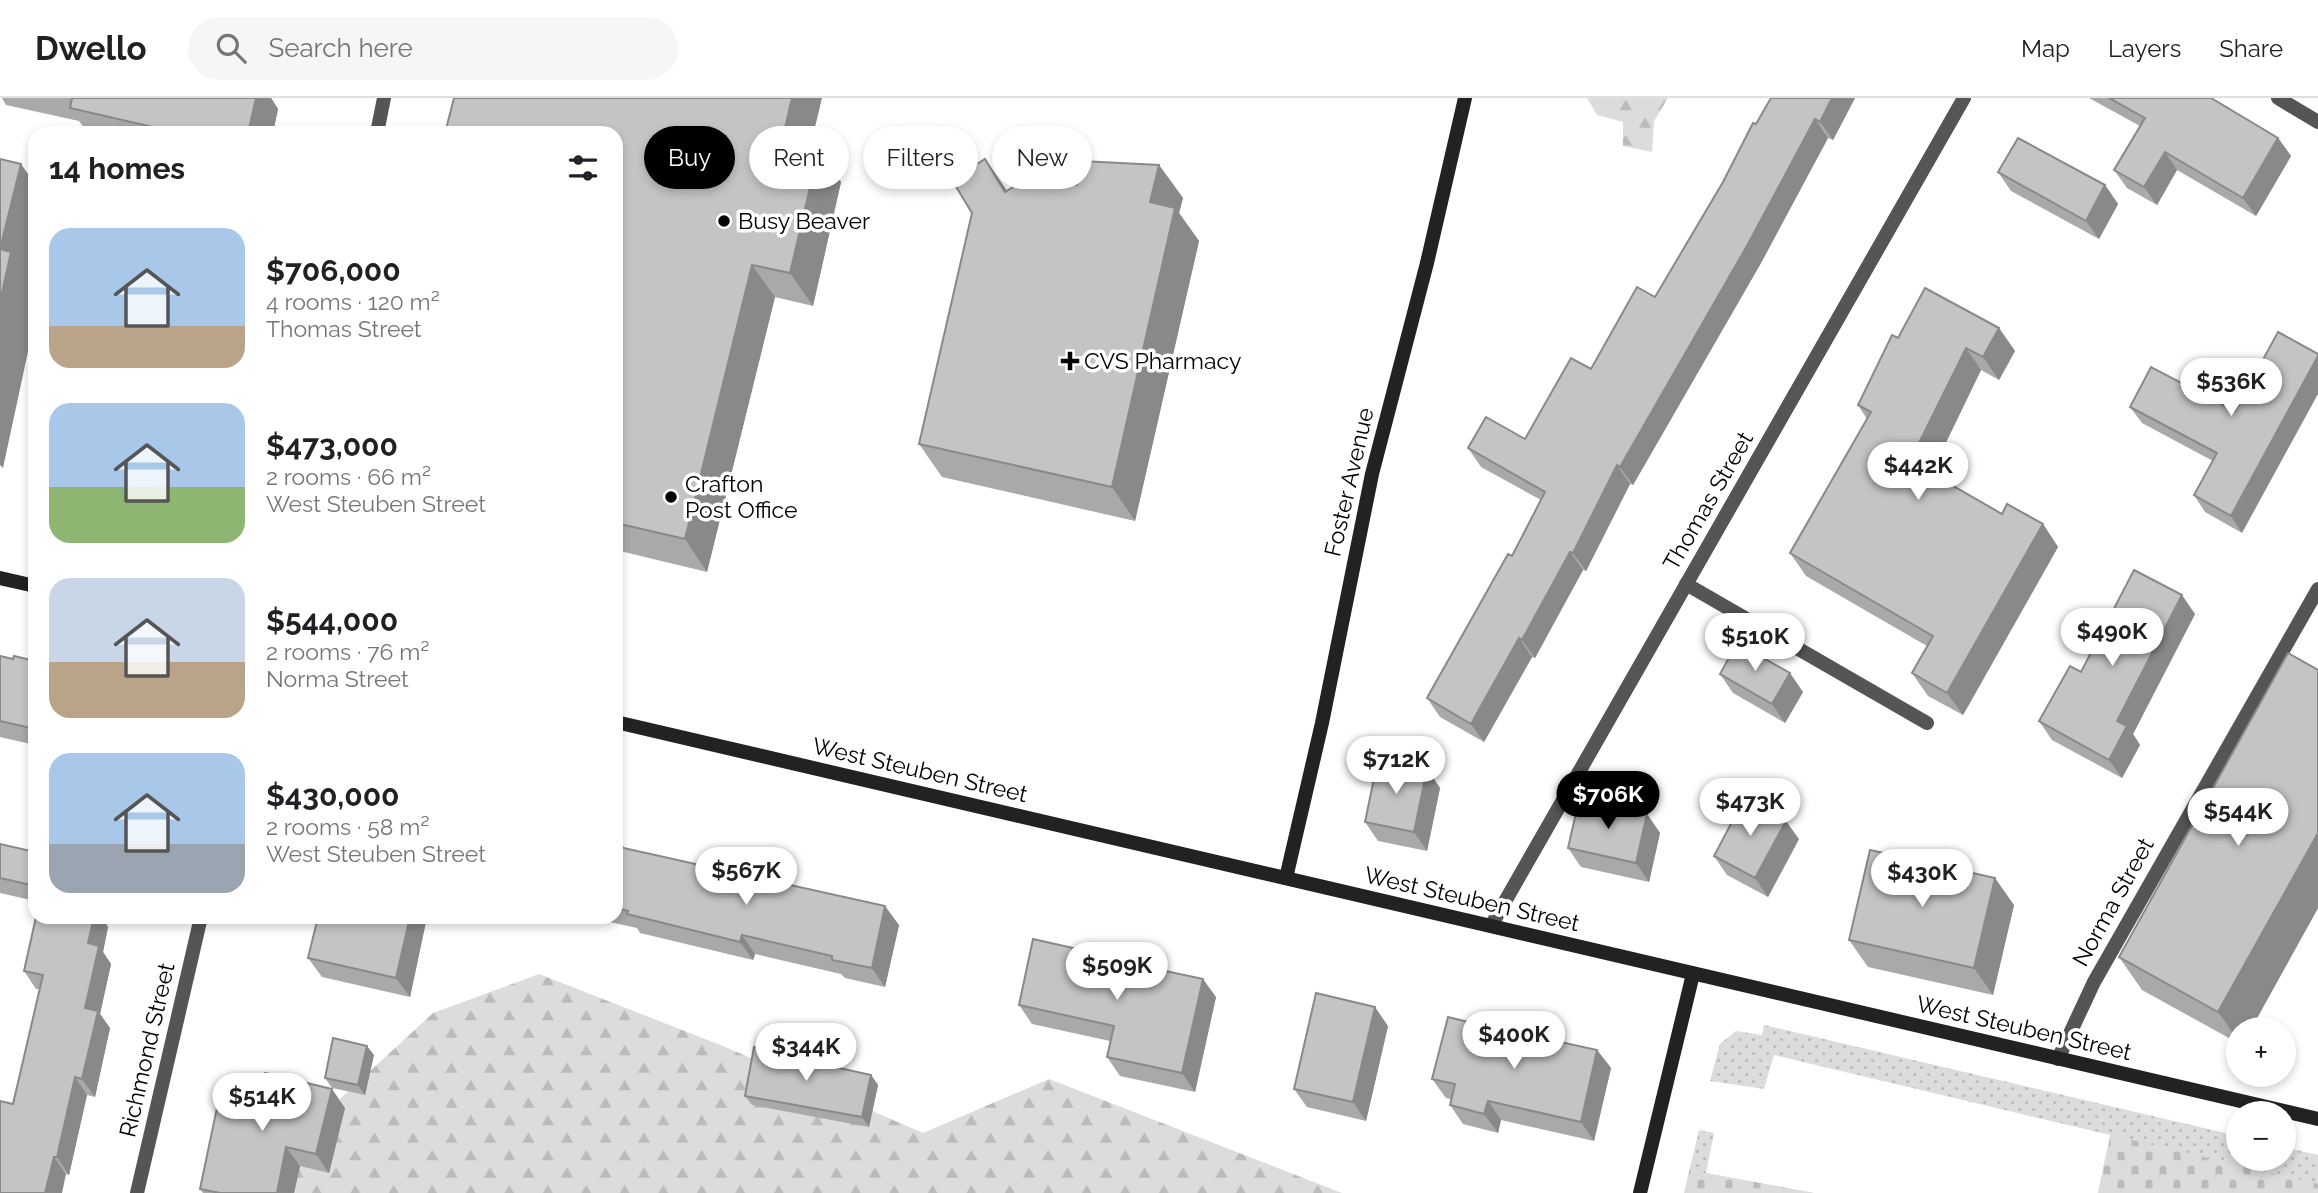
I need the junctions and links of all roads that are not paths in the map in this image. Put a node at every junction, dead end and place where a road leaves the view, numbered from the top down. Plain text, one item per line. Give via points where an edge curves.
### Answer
1 (384, 98) edge
2 (1465, 98) edge
3 (1964, 98) edge
4 (2278, 98) edge
5 (2318, 122) edge
6 (378, 126) edge
7 (0, 578) edge
8 (28, 584) edge
9 (1686, 584) junction
10 (2318, 589) edge
11 (1927, 723) dead end
12 (623, 724) edge
13 (1286, 878) junction
14 (199, 924) edge
15 (1491, 926) junction
16 (1693, 974) junction
17 (2058, 1059) junction
18 (2318, 1119) edge
19 (137, 1193) edge
20 (1640, 1193) edge

1 - 6 street
2 - 13 main road, Foster Avenue via 1372,474
3 - 9 street, Thomas Street
4 - 5 street
7 - 8 main road
9 - 11 street
9 - 15 street, Thomas Street
10 - 17 street, Norma Street via 2094,982
12 - 13 main road, West Steuben Street
13 - 15 main road, West Steuben Street
14 - 19 street, Richmond Street
15 - 16 main road, West Steuben Street
16 - 17 main road, West Steuben Street
16 - 20 main road
17 - 18 main road, West Steuben Street

